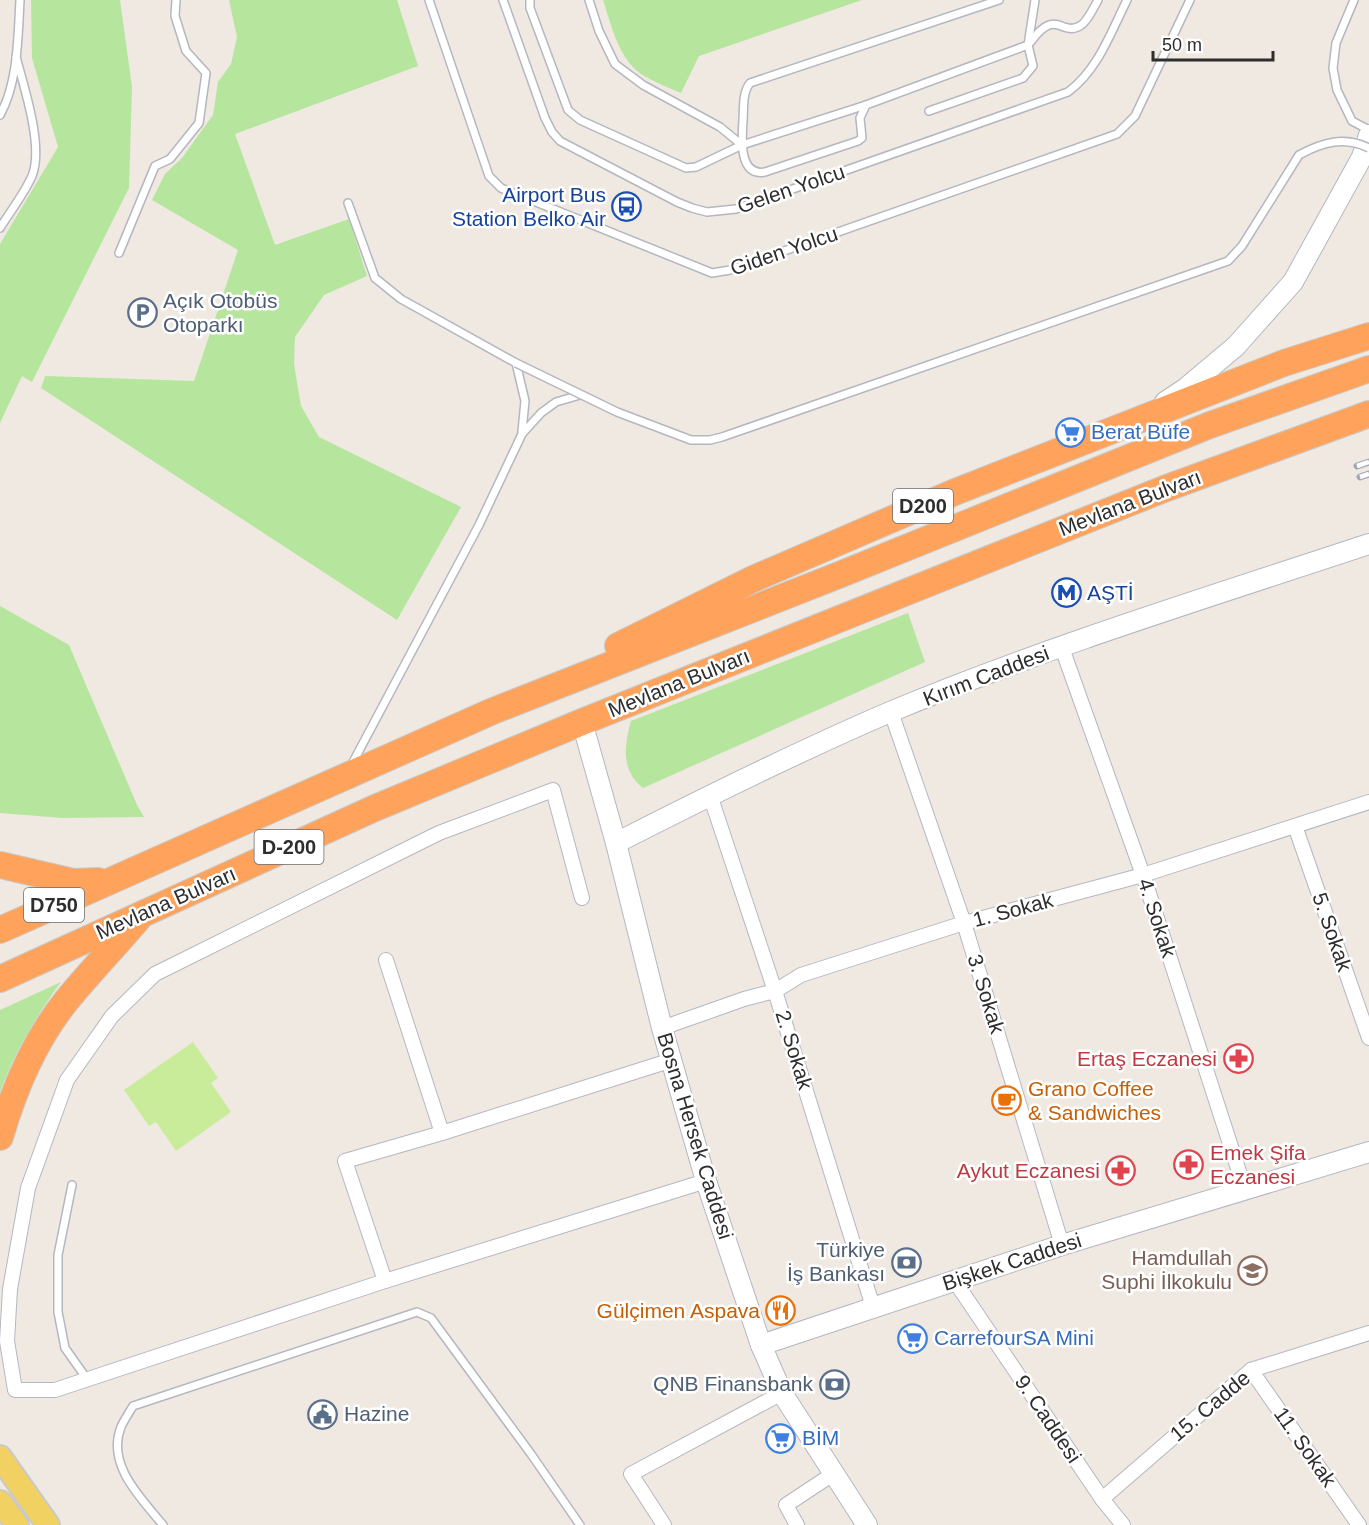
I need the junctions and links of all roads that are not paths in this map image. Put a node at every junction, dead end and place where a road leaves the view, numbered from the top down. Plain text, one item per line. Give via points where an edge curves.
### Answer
1 (20, 0) edge
2 (176, 0) edge
3 (429, 0) edge
4 (503, 0) edge
5 (530, 0) edge
6 (589, 0) edge
7 (999, 0) edge
8 (1035, 0) edge
9 (1098, 0) edge
10 (1127, 0) edge
11 (1190, 0) edge
12 (1354, 0) edge
13 (1028, 45) junction
14 (16, 57) junction
15 (866, 105) junction
16 (929, 111) dead end
17 (0, 115) edge
18 (1369, 133) edge
19 (742, 144) junction
20 (1369, 148) edge
21 (348, 203) dead end
22 (0, 228) edge
23 (119, 253) dead end
24 (1369, 336) edge
25 (516, 363) junction
26 (1369, 369) edge
27 (580, 395) junction
28 (1369, 414) edge
29 (1135, 423) junction
30 (522, 434) junction
31 (1369, 544) edge
32 (1062, 648) junction
33 (493, 711) junction
34 (891, 712) junction
35 (582, 722) junction
36 (347, 775) junction
37 (710, 795) junction
38 (1369, 802) edge
39 (1295, 826) junction
40 (616, 843) junction
41 (0, 865) edge
42 (1143, 875) junction
43 (108, 881) junction
44 (582, 898) dead end
45 (143, 913) junction
46 (964, 923) junction
47 (0, 930) edge
48 (386, 960) dead end
49 (0, 979) edge
50 (775, 991) junction
51 (662, 1028) junction
52 (1369, 1038) edge
53 (672, 1060) junction
54 (442, 1133) junction
55 (0, 1137) edge
56 (1369, 1152) edge
57 (706, 1181) junction
58 (72, 1185) dead end
59 (1245, 1190) junction
60 (1062, 1245) junction
61 (954, 1280) junction
62 (385, 1281) junction
63 (873, 1307) junction
64 (1369, 1333) edge
65 (761, 1346) junction
66 (1251, 1370) junction
67 (87, 1379) junction
68 (782, 1393) junction
69 (0, 1457) edge
70 (833, 1474) junction
71 (1102, 1499) junction
72 (0, 1502) edge
73 (17, 1525) edge
74 (48, 1525) edge
75 (163, 1525) edge
76 (580, 1525) edge
77 (664, 1525) edge
78 (797, 1525) edge
79 (867, 1525) edge
80 (1123, 1525) edge
81 (1359, 1525) edge

1 - 14 lane
2 - 23 lane via 175,16 186,51 206,73 199,123 170,159 155,166
3 - 11 lane, Giden Yolcu via 492,181 712,273 1118,134 1135,116
4 - 10 lane, Gelen Yolcu via 552,132 571,147 677,202 707,212 736,209 1068,92 1087,76
5 - 19 lane via 563,103 580,120 686,168 696,167
6 - 19 lane via 615,64
7 - 19 lane via 750,83 745,95
8 - 13 lane
9 - 13 lane via 1084,25 1072,29 1048,25
12 - 18 lane via 1336,43 1333,68 1337,90 1352,121
13 - 15 lane
13 - 16 lane via 1033,66 1023,78
14 - 17 lane
14 - 22 lane via 32,122 35,154 32,175
15 - 19 lane
15 - 19 lane via 860,118 862,138 858,141 765,172 758,173 749,167
18 - 29 street via 1362,157 1293,282 1236,345 1186,388
20 - 27 lane, bridge via 1350,141 1335,141 1299,155 1242,246 1228,261 722,437 691,440
21 - 25 lane via 375,278 400,299
24 - 29 highway, D200 via 1284,363
25 - 27 lane, bridge
25 - 30 lane via 525,401
26 - 33 highway, Mevlana Bulvarı via 1210,425
27 - 30 lane via 556,402
28 - 35 highway, Mevlana Bulvarı via 1164,489
29 - 33 highway, D200 via 955,492 753,579
30 - 36 lane via 479,525
31 - 32 street, Kırım Caddesi
32 - 34 street, Kırım Caddesi
32 - 42 street, 4. Sokak
33 - 36 highway, Mevlana Bulvarı / D-200
34 - 37 street, Kırım Caddesi
34 - 46 street, 3. Sokak
35 - 40 street, Bosna Hersek Caddesi
35 - 45 highway, Mevlana Bulvarı / D-200 via 375,808
36 - 43 highway, Mevlana Bulvarı / D-200
37 - 40 street, Kırım Caddesi
37 - 50 street, 2. Sokak
38 - 39 street, 1. Sokak
39 - 42 street, 1. Sokak
39 - 52 street, 5. Sokak
40 - 51 street, Bosna Hersek Caddesi
41 - 43 highway, D-200 via 73,882
42 - 46 street, 1. Sokak
42 - 59 street, 4. Sokak
43 - 47 highway, Mevlana Bulvarı / D750
44 - 67 street via 553,790 439,833 155,974 112,1016 66,1080 28,1188 10,1288 6,1341 15,1390 55,1390
45 - 49 highway, Mevlana Bulvarı / D-200
45 - 55 highway via 66,1001 39,1041
46 - 50 street, 1. Sokak via 801,975
46 - 60 street, 3. Sokak
48 - 54 street
50 - 51 street, 1. Sokak
50 - 63 street, 2. Sokak
51 - 53 street, Bosna Hersek Caddesi
53 - 54 street
53 - 57 street, Bosna Hersek Caddesi
54 - 62 street via 345,1161
56 - 59 street, Bişkek Caddesi
57 - 62 street
57 - 65 street, Bosna Hersek Caddesi
58 - 67 lane via 58,1255 58,1312 64,1348
59 - 60 street, Bişkek Caddesi
60 - 61 street, Bişkek Caddesi
61 - 63 street, Bişkek Caddesi
61 - 71 street, 9. Caddesi
62 - 67 street
63 - 65 street, Bişkek Caddesi
64 - 66 street, 15. Cadde
65 - 68 street, Bosna Hersek Caddesi
66 - 71 street, 15. Cadde
66 - 81 street, 11. Sokak
68 - 70 street, Bosna Hersek Caddesi
68 - 77 street via 631,1474
69 - 74 main road
70 - 78 street via 786,1505
70 - 79 street, Bosna Hersek Caddesi
71 - 80 street, 9. Caddesi
72 - 73 main road
75 - 76 lane via 128,1483 117,1456 120,1428 133,1406 417,1312 431,1318

